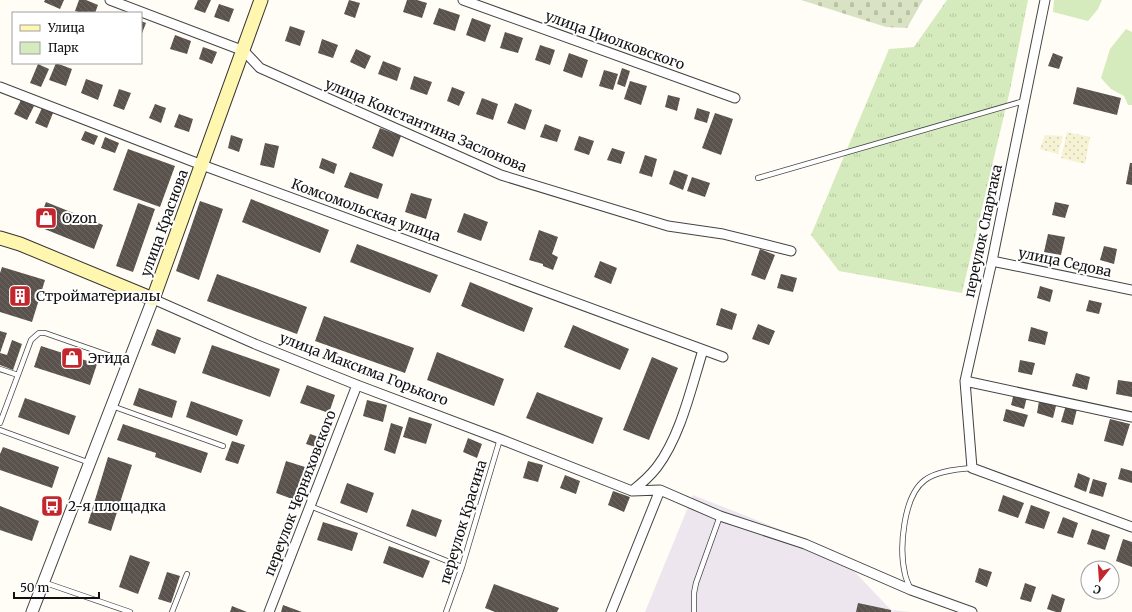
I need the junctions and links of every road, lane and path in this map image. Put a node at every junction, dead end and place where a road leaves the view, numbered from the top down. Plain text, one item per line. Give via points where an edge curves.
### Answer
1 (110, 0) edge
2 (261, 0) edge
3 (462, 0) edge
4 (1045, 0) edge
5 (142, 12) edge
6 (142, 12) edge
7 (244, 51) junction
8 (0, 87) edge
9 (735, 98) dead end
10 (1024, 101) junction
11 (202, 165) junction
12 (758, 178) dead end
13 (0, 238) edge
14 (791, 251) dead end
15 (992, 261) junction
16 (1132, 290) edge
17 (153, 299) junction
18 (703, 350) junction
19 (723, 357) dead end
20 (128, 362) junction
21 (0, 369) edge
22 (18, 375) junction
23 (965, 381) junction
24 (356, 385) junction
25 (112, 406) junction
26 (2, 413) edge
27 (1132, 417) edge
28 (0, 423) edge
29 (0, 430) edge
30 (500, 439) junction
31 (224, 446) dead end
32 (90, 462) junction
33 (972, 468) junction
34 (660, 490) junction
35 (632, 491) junction
36 (310, 506) junction
37 (720, 516) junction
38 (1132, 527) edge
39 (462, 566) junction
40 (187, 574) dead end
41 (43, 582) junction
42 (911, 590) junction
43 (32, 612) edge
44 (130, 612) edge
45 (172, 612) edge
46 (268, 612) edge
47 (446, 612) edge
48 (611, 612) edge
49 (694, 612) edge
50 (972, 612) edge

1 - 6 street, улица Константина Заслонова
2 - 7 main road, улица Краснова
3 - 9 street, улица Циолковского
4 - 10 street, переулок Спартака
5 - 7 street, улица Константина Заслонова
7 - 11 main road, улица Краснова
7 - 14 street, улица Константина Заслонова via 260,68 501,175 668,226 723,234
8 - 11 street, Комсомольская улица
10 - 12 lane
10 - 15 street, переулок Спартака
11 - 17 main road, улица Краснова
11 - 18 street, Комсомольская улица
13 - 17 main road, улица Максима Горького
15 - 16 street, улица Седова
15 - 23 street, переулок Спартака
17 - 20 street, улица Краснова
17 - 24 street, улица Максима Горького
18 - 19 street, Комсомольская улица
18 - 35 street via 680,423 669,448 656,468
20 - 22 lane via 39,333 32,340
20 - 25 street, улица Краснова
21 - 22 lane
22 - 26 lane
23 - 27 street
23 - 33 street, переулок Спартака
24 - 30 street, улица Максима Горького
24 - 36 street, переулок Черняховского
25 - 31 lane
25 - 32 street, улица Краснова
26 - 28 lane
29 - 32 lane
30 - 35 street, улица Максима Горького
30 - 39 lane, переулок Красина
32 - 41 street, улица Краснова
33 - 38 street
33 - 42 lane via 952,469 925,479 917,488 906,518 902,541 905,574
34 - 35 street, улица Максима Горького
34 - 37 street, улица Максима Горького
34 - 48 street
36 - 39 lane
36 - 46 street, переулок Черняховского
37 - 42 street, улица Максима Горького via 805,544
37 - 49 lane via 696,583
39 - 47 lane, переулок Красина
40 - 45 lane
41 - 43 street, улица Краснова
41 - 44 lane
42 - 50 street, улица Максима Горького

